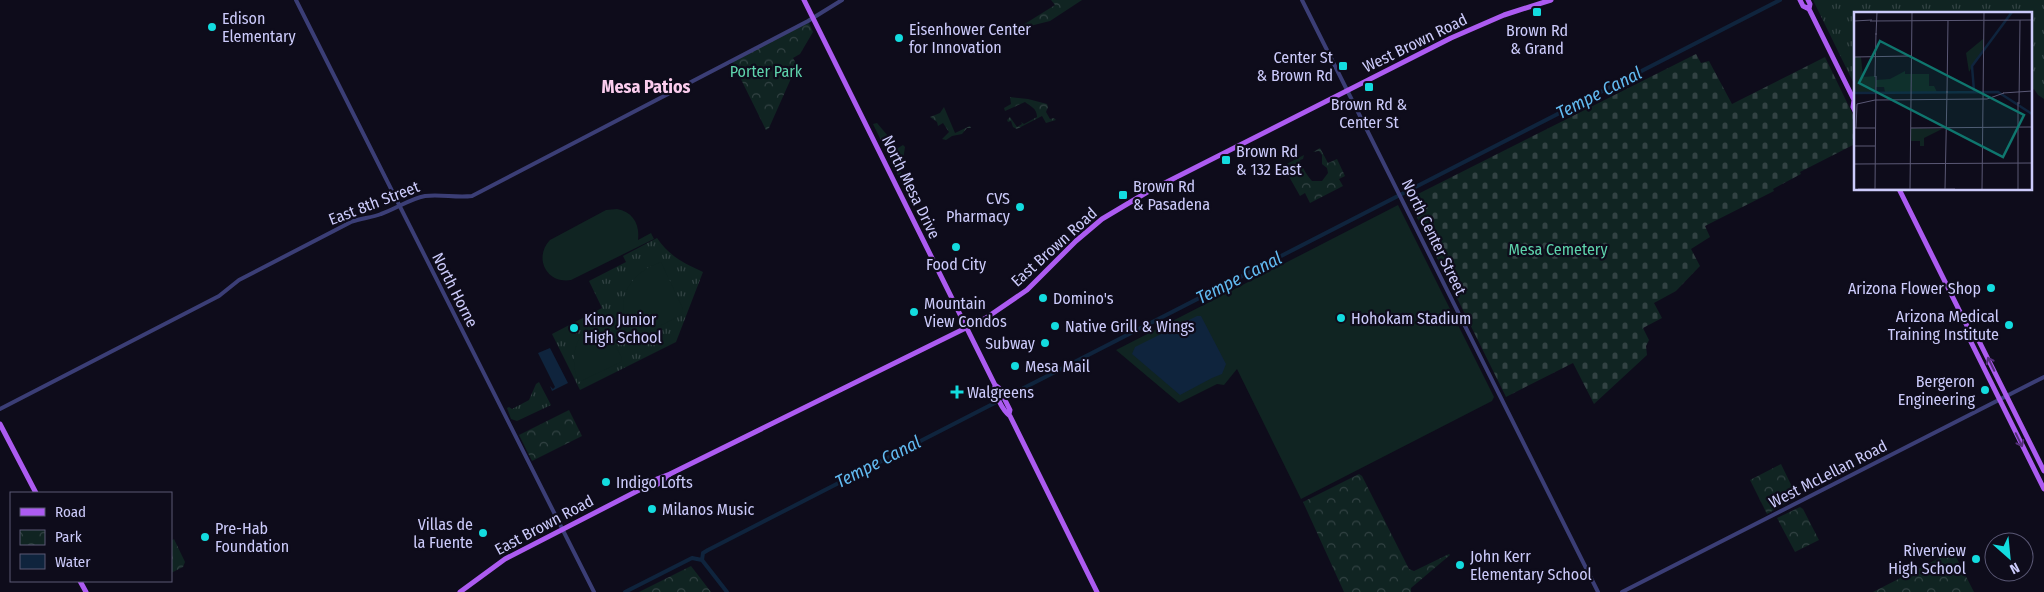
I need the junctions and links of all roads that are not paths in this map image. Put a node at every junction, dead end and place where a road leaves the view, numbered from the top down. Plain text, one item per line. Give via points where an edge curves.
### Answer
1 (296, 0) edge
2 (804, 0) edge
3 (842, 0) edge
4 (1302, 0) edge
5 (1551, 0) edge
6 (1800, 0) edge
7 (1808, 0) edge
8 (1809, 9) junction
9 (814, 18) junction
10 (1347, 90) junction
11 (1854, 100) edge
12 (1899, 190) edge
13 (399, 206) junction
14 (967, 328) junction
15 (1971, 334) junction
16 (2044, 377) edge
17 (2007, 397) junction
18 (2000, 401) junction
19 (0, 408) edge
20 (0, 424) edge
21 (2044, 472) edge
22 (2044, 489) edge
23 (35, 492) edge
24 (562, 529) junction
25 (460, 592) edge
26 (593, 592) edge
27 (1097, 592) edge
28 (1598, 592) edge
29 (1622, 592) edge

1 - 13 street, North Horne
2 - 9 main road, North Mesa Drive
3 - 9 street, East 8th Street
4 - 10 street, North Center Street
5 - 10 main road, West Brown Road via 1482,24
6 - 8 main road
7 - 8 main road
8 - 11 main road
9 - 13 street, East 8th Street via 472,196 427,196
9 - 14 main road, North Mesa Drive
10 - 14 main road, East Brown Road via 1116,209 1078,240 1027,290
10 - 28 street, North Center Street
12 - 15 main road
13 - 19 street, East 8th Street via 350,222 239,280 217,297
13 - 24 street, North Horne
14 - 24 main road, East Brown Road via 670,474 660,476
14 - 27 main road, North Mesa Drive
17 -> 15 main road via 1977,337
15 - 18 main road via 1971,342
16 - 17 street, West McLellan Road
17 - 18 street, West McLellan Road
17 - 21 main road
18 -> 22 main road
18 - 29 street, West McLellan Road
20 - 23 main road
24 - 25 main road, East Brown Road via 505,558
24 - 26 street, North Horne

